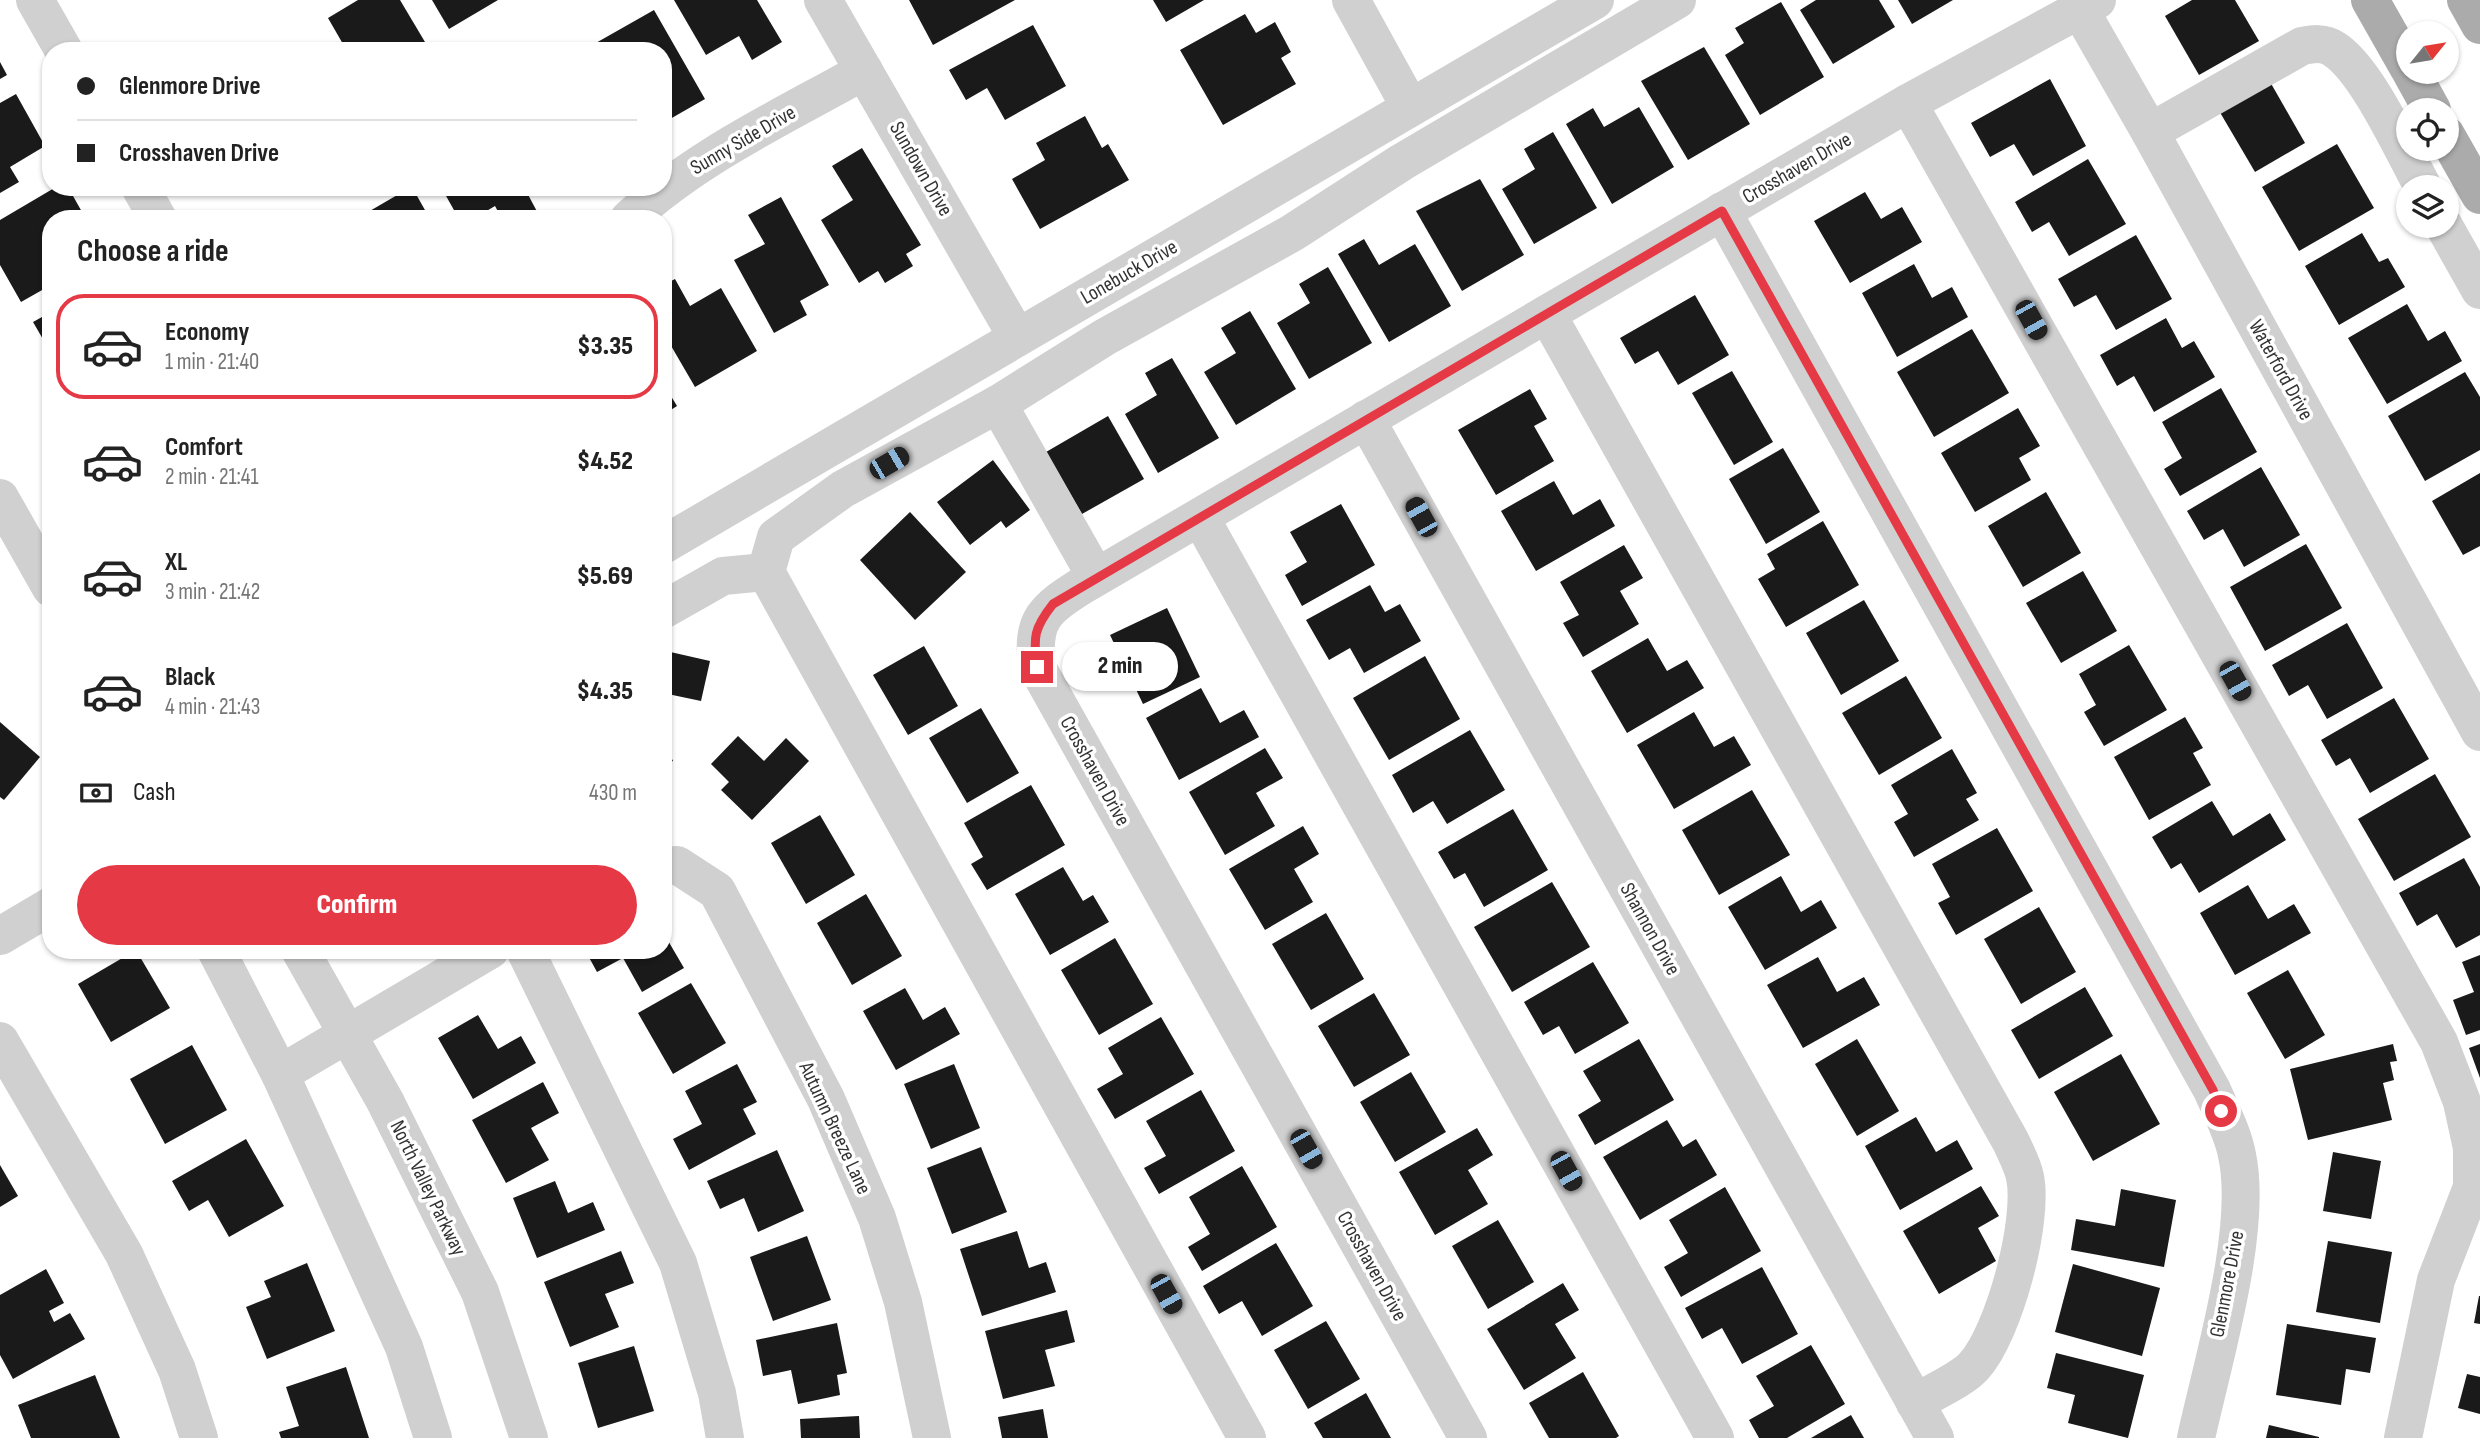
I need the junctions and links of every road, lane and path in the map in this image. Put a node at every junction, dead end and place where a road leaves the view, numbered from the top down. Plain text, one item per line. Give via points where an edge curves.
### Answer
1 (35, 0) edge
2 (823, 0) edge
3 (1351, 0) edge
4 (1595, 0) edge
5 (1677, 0) edge
6 (2370, 0) edge
7 (2466, 0) edge
8 (2089, 5) edge
9 (2480, 25) edge
10 (59, 42) edge
11 (2396, 46) edge
12 (864, 71) junction
13 (1908, 103) junction
14 (1410, 107) junction
15 (2150, 132) junction
16 (2459, 158) edge
17 (2416, 175) edge
18 (672, 183) edge
19 (2480, 195) edge
20 (653, 196) edge
21 (638, 210) edge
22 (1722, 211) junction
23 (2451, 238) edge
24 (2480, 290) edge
25 (1547, 314) junction
26 (1017, 337) junction
27 (998, 404) junction
28 (1366, 419) junction
29 (0, 498) edge
30 (1200, 517) junction
31 (672, 540) edge
32 (42, 572) edge
33 (766, 572) junction
34 (1096, 577) junction
35 (672, 605) edge
36 (2480, 732) edge
37 (672, 865) edge
38 (42, 911) edge
39 (0, 936) edge
40 (221, 959) edge
41 (305, 959) edge
42 (462, 959) edge
43 (529, 959) edge
44 (346, 1033) junction
45 (0, 1041) edge
46 (280, 1073) junction
47 (1915, 1404) junction
48 (199, 1438) edge
49 (433, 1438) edge
50 (528, 1438) edge
51 (725, 1438) edge
52 (932, 1438) edge
53 (1247, 1438) edge
54 (1468, 1438) edge
55 (1715, 1438) edge
56 (1935, 1438) edge
57 (2196, 1438) edge
58 (2403, 1438) edge

1 - 10 street
2 - 12 street, Sundown Drive
3 - 14 street
4 - 14 street, Lonebuck Drive
5 - 27 street
6 - 11 main road
7 - 9 main road
8 - 13 street, Crosshaven Drive
8 - 15 street, Waterford Drive
12 - 18 street, Sunny Side Drive
12 - 26 street, Sundown Drive
13 - 22 street, Crosshaven Drive
13 - 58 street via 2439,1042 2462,1102 2472,1148 2472,1187 2436,1280
14 - 26 street, Lonebuck Drive
15 - 17 street via 2302,46 2317,43 2332,47 2359,73
15 - 36 street, Waterford Drive
16 - 19 main road
20 - 21 street, Sunny Side Drive
22 - 25 street, Crosshaven Drive
22 - 57 street, Glenmore Drive via 2213,1090 2237,1152 2241,1178 2238,1242
23 - 24 street
25 - 28 street, Crosshaven Drive
25 - 47 street via 2011,1142 2025,1175 2028,1212 2022,1247 1990,1345 1973,1368
26 - 31 street, Lonebuck Drive
27 - 33 street via 843,489 776,537
27 - 34 street
28 - 30 street, Crosshaven Drive
28 - 47 street, Shannon Drive
29 - 32 street
30 - 34 street, Crosshaven Drive
30 - 55 street
33 - 35 street via 723,576
33 - 53 street
34 - 54 street, Crosshaven Drive via 1053,604 1038,624 1034,645 1037,667
37 - 52 street, Autumn Breeze Lane via 717,891 826,1099 877,1218 903,1303
38 - 39 street
40 - 46 street
41 - 44 street, North Valley Parkway
42 - 44 street
43 - 51 street via 678,1263 717,1393
44 - 46 street
44 - 50 street, North Valley Parkway via 480,1292
45 - 48 street via 124,1254 177,1370
46 - 49 street via 404,1347
47 - 56 street, Shannon Drive

